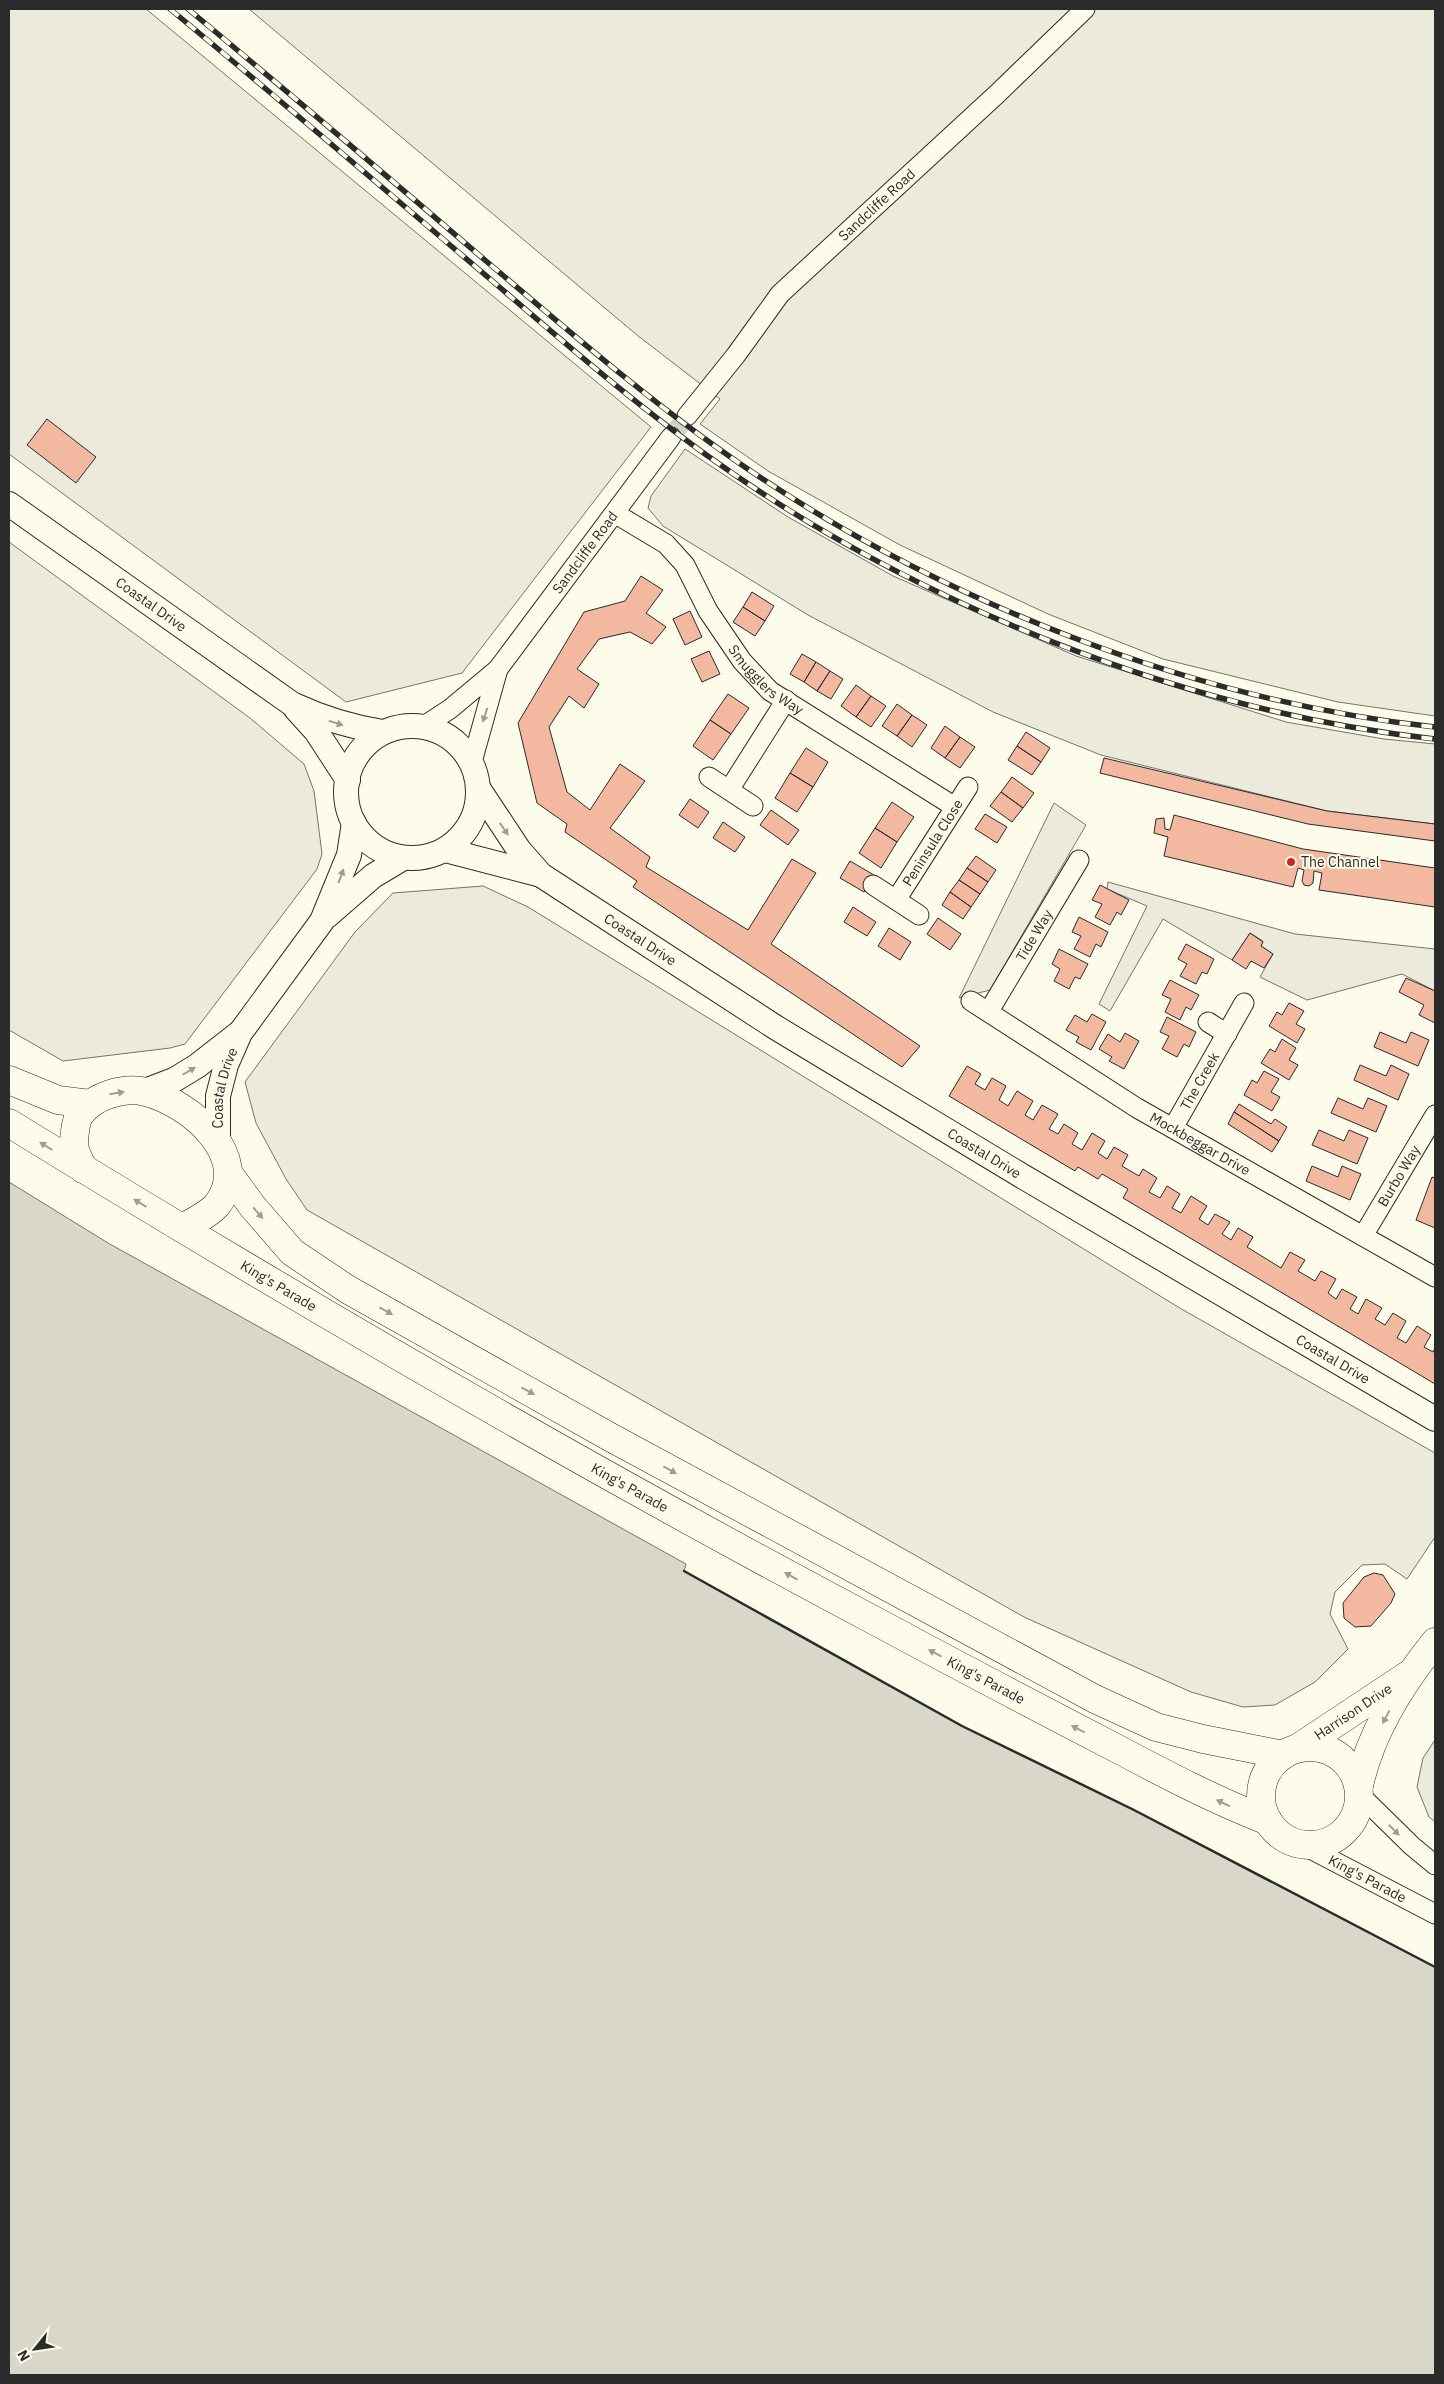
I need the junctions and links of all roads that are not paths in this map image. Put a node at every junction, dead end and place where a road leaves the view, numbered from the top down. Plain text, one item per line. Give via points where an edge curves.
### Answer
1 (1084, 9) edge
2 (687, 416) tunnel mouth
3 (671, 437) tunnel mouth
4 (9, 504) edge
5 (616, 514) junction
6 (498, 668) junction
7 (786, 700) junction
8 (292, 704) junction
9 (424, 726) junction
10 (383, 732) junction
11 (472, 762) junction
12 (709, 778) dead end
13 (348, 780) junction
14 (968, 787) dead end
15 (478, 788) junction
16 (729, 790) junction
17 (753, 806) dead end
18 (956, 807) junction
19 (354, 823) junction
20 (445, 850) junction
21 (403, 858) junction
22 (1079, 860) dead end
23 (541, 875) junction
24 (873, 885) dead end
25 (896, 900) junction
26 (919, 914) dead end
27 (322, 921) junction
28 (972, 1000) dead end
29 (1244, 1004) dead end
30 (988, 1011) junction
31 (1208, 1022) dead end
32 (240, 1033) junction
33 (1227, 1034) junction
34 (9, 1080) edge
35 (145, 1091) junction
36 (90, 1104) junction
37 (1435, 1115) edge
38 (9, 1123) edge
39 (1173, 1128) junction
40 (218, 1145) junction
41 (82, 1169) junction
42 (229, 1174) junction
43 (182, 1228) junction
44 (1363, 1236) junction
45 (1435, 1277) edge
46 (1435, 1419) edge
47 (1435, 1642) edge
48 (1409, 1674) junction
49 (1291, 1751) junction
50 (1359, 1791) junction
51 (1268, 1821) junction
52 (1301, 1844) junction
53 (1435, 1865) edge
54 (1435, 1914) edge

1 - 2 street, Sandcliffe Road via 997,94 780,294
3 - 5 street, Sandcliffe Road
4 - 8 street, Coastal Drive
5 - 6 street, Sandcliffe Road
5 - 7 street, Smugglers Way via 666,544 685,565 708,611 742,662 770,691
6 - 9 street, Sandcliffe Road via 450,710
6 -> 11 street, Sandcliffe Road
7 - 16 street
7 - 18 street, Smugglers Way
8 -> 10 street, Coastal Drive via 332,722
8 - 13 street, Coastal Drive via 316,732
9 - 10 street via 398,726
9 - 11 street via 450,737
10 - 13 street via 364,746 355,758
11 - 15 street
12 - 16 street
13 - 19 street via 347,804
14 - 18 street, Peninsula Close
15 - 20 street via 474,818 461,838
15 -> 23 street, Coastal Drive via 519,850
16 - 17 street
18 - 25 street, Peninsula Close
19 - 21 street via 372,844
27 -> 19 street, Coastal Drive via 349,855
20 - 21 street via 430,856
20 - 23 street, Coastal Drive
21 - 27 street, Coastal Drive via 373,876
22 - 30 street, Tide Way
23 - 46 street, Coastal Drive via 775,1027
24 - 25 street, Peninsula Close
25 - 26 street, Peninsula Close
27 - 32 street, Coastal Drive
28 - 30 street, Mockbeggar Drive
29 - 33 street, The Creek
30 - 39 street, Mockbeggar Drive
31 - 33 street
35 -> 32 street, Coastal Drive via 174,1080 197,1066
32 - 40 street, Coastal Drive via 226,1065 218,1096
33 - 39 street, The Creek
34 - 36 main road via 58,1100
36 -> 35 main road via 113,1092
35 - 40 main road via 194,1115
36 - 41 main road via 79,1115 74,1144
37 - 44 street, Burbo Way
41 -> 38 main road, King's Parade
39 - 44 street, Mockbeggar Drive
40 - 42 main road via 226,1158
43 -> 41 main road, King's Parade
42 - 43 main road via 216,1206
42 -> 49 main road via 292,1252 347,1289 618,1442 1095,1699 1156,1727 1203,1739
51 -> 43 main road, King's Parade via 1224,1804 834,1600 509,1418
44 - 45 street, Mockbeggar Drive
47 - 48 main road, Harrison Drive
48 - 49 main road, Harrison Drive
48 -> 50 main road, Harrison Drive via 1364,1761
49 - 50 main road via 1314,1746 1329,1750 1353,1771
49 - 51 main road via 1272,1765 1263,1785 1263,1807
50 - 52 main road via 1355,1816 1342,1834 1329,1842
50 -> 53 street
51 - 52 main road via 1276,1832
52 - 54 street, King's Parade

